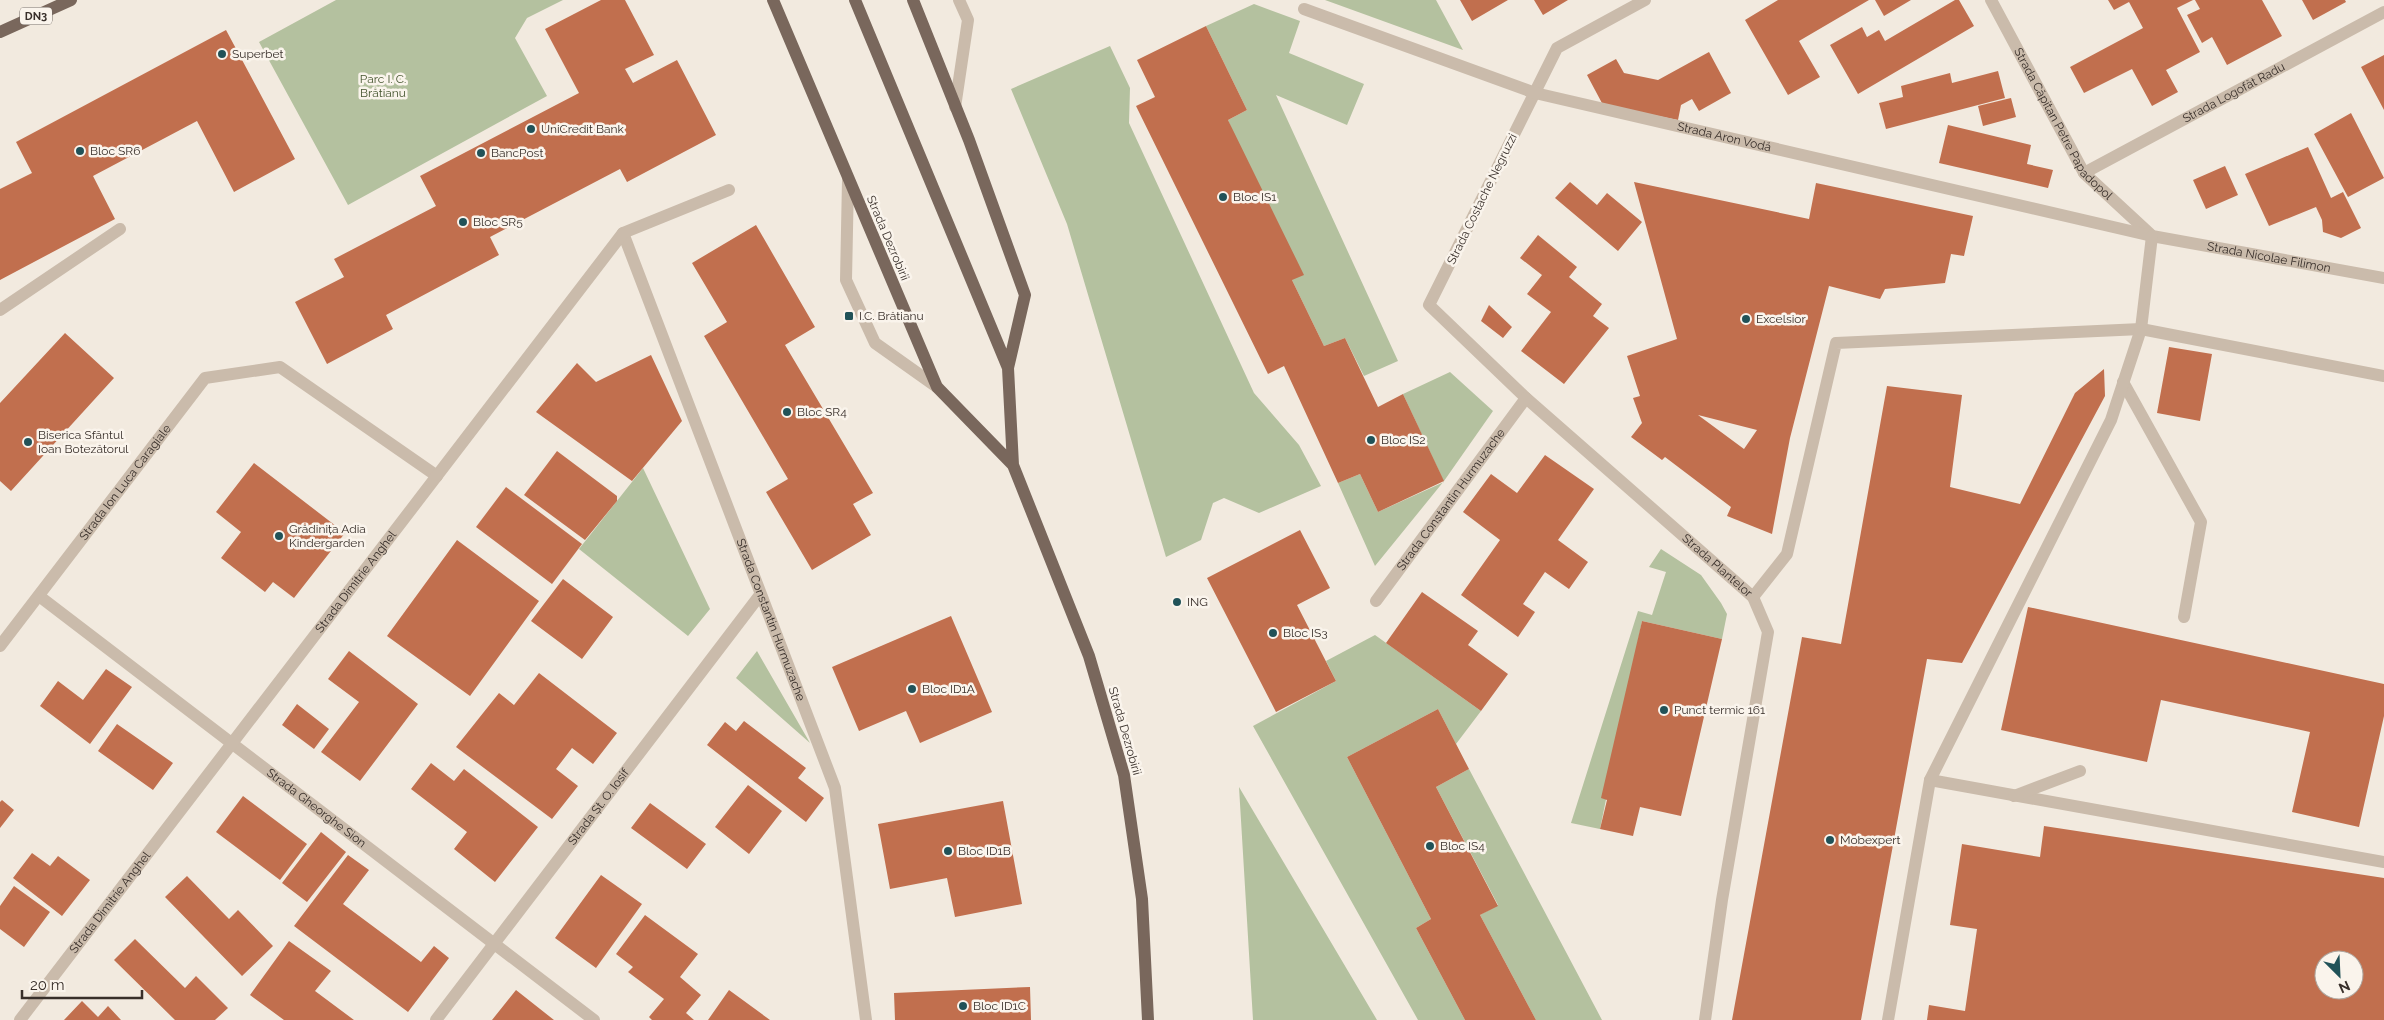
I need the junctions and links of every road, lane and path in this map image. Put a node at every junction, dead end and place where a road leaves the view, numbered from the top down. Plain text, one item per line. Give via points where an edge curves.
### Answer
1 (71, 0) edge
2 (773, 0) edge
3 (855, 0) edge
4 (913, 0) edge
5 (959, 0) edge
6 (1645, 0) edge
7 (1990, 0) edge
8 (1304, 9) dead end
9 (2384, 12) edge
10 (0, 32) edge
11 (1535, 92) junction
12 (955, 107) junction
13 (2084, 173) junction
14 (848, 180) junction
15 (729, 190) dead end
16 (120, 229) dead end
17 (623, 233) junction
18 (2152, 236) junction
19 (2384, 278) edge
20 (1429, 306) joint
21 (0, 310) edge
22 (2141, 329) junction
23 (1008, 368) junction
24 (2384, 376) edge
25 (2124, 382) junction
26 (937, 387) junction
27 (1526, 398) junction
28 (1013, 464) junction
29 (437, 476) junction
30 (760, 595) junction
31 (38, 596) junction
32 (1753, 597) junction
33 (1376, 601) dead end
34 (2184, 616) dead end
35 (0, 646) edge
36 (232, 744) junction
37 (2080, 771) dead end
38 (1930, 780) junction
39 (2014, 796) junction
40 (2384, 862) edge
41 (494, 944) junction
42 (20, 1020) edge
43 (436, 1020) edge
44 (594, 1020) edge
45 (866, 1020) edge
46 (1148, 1020) edge
47 (1705, 1020) edge
48 (1888, 1020) edge

1 - 10 main road, DN3
2 - 14 main road, Strada Dezrobirii
3 - 23 main road, Strada Dezrobirii
4 - 12 main road
5 - 12 street via 968,20
6 - 11 street, Strada Costache Negruzzi via 1557,48
7 - 13 street, Strada Căpitan Petre Papadopol
8 - 11 street, Strada Aron Vodă
9 - 13 street, Strada Logofăt Radu
11 - 18 street, Strada Aron Vodă
11 - 20 street, Strada Costache Negruzzi
12 - 23 main road via 1025,295
13 - 18 street, Strada Căpitan Petre Papadopol
14 - 26 main road, Strada Dezrobirii
14 - 26 street via 846,280 875,344
15 - 17 street
16 - 21 street
17 - 29 street, Strada Dimitrie Anghel
17 - 30 street, Strada Constantin Hurmuzache
18 - 19 street, Strada Nicolae Filimon
18 - 22 street
20 - 27 street, Strada Plantelor
22 - 24 street
22 - 25 street
22 - 32 street via 1836,343 1787,554
23 - 28 main road, Strada Dezrobirii
25 - 34 street via 2201,522
25 - 38 street via 2111,420
26 - 28 main road, Strada Dezrobirii
27 - 32 street, Strada Plantelor
27 - 33 street, Strada Constantin Hurmuzache
28 - 46 main road, Strada Dezrobirii via 1089,656 1124,775 1142,898
29 - 31 street, Strada Ion Luca Caragiale via 280,367 205,378
29 - 36 street, Strada Dimitrie Anghel
30 - 41 street, Strada Șt. O. Iosif
30 - 45 street, Strada Constantin Hurmuzache via 835,788
31 - 35 street, Strada Ion Luca Caragiale
31 - 36 street, Strada Gheorghe Sion
32 - 47 street, Strada Plantelor via 1768,632
36 - 41 street, Strada Gheorghe Sion
36 - 42 street, Strada Dimitrie Anghel
37 - 39 street
38 - 39 street
38 - 48 street
39 - 40 street
41 - 43 street, Strada Șt. O. Iosif
41 - 44 street, Strada Gheorghe Sion

